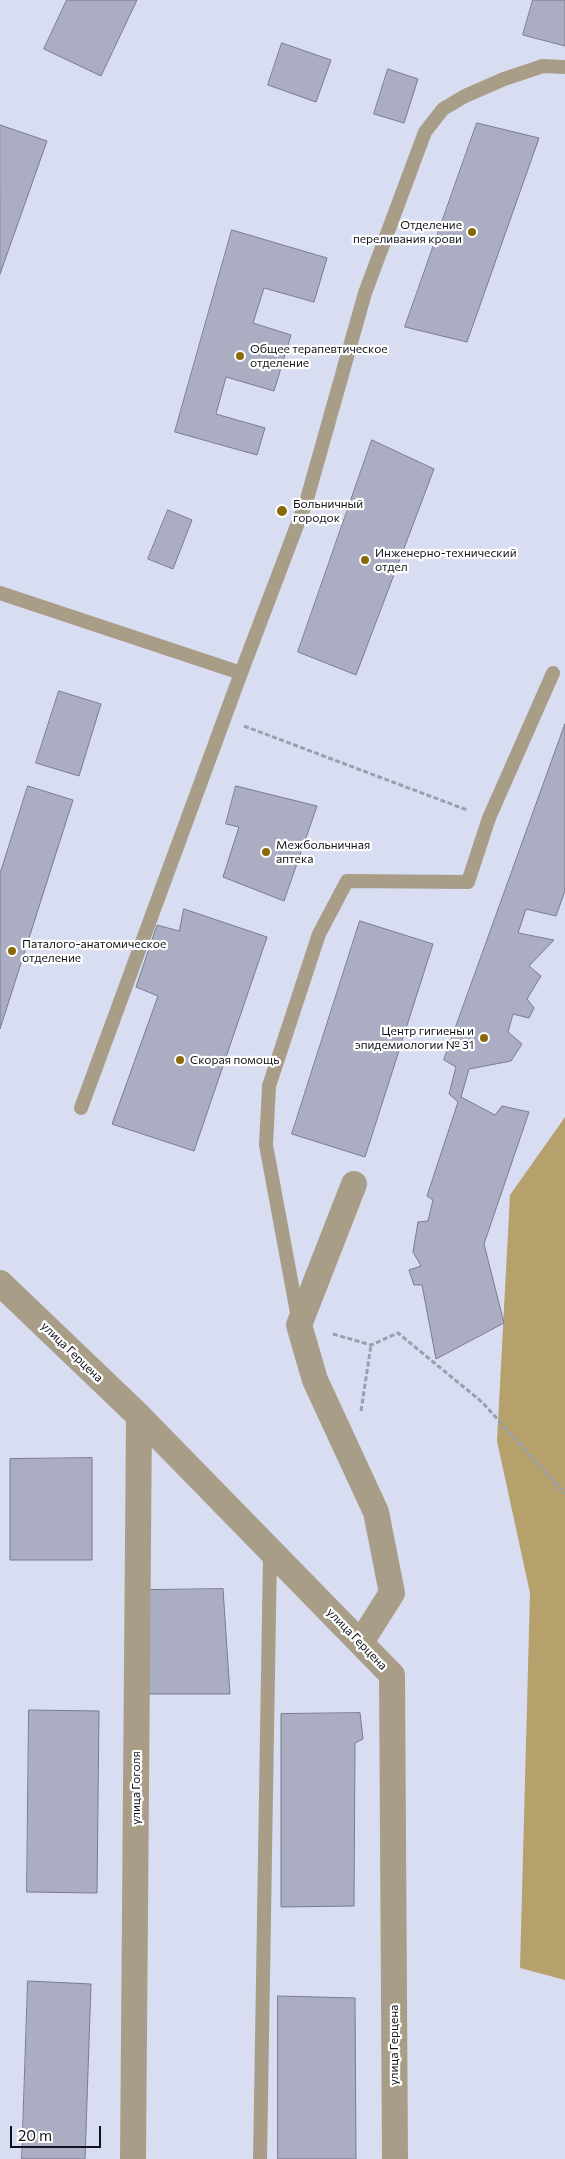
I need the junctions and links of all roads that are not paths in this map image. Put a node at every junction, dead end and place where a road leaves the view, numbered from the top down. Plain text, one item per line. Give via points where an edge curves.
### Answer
1 (565, 67) edge
2 (0, 593) edge
3 (241, 673) junction
4 (553, 673) dead end
5 (81, 1108) dead end
6 (354, 1184) dead end
7 (0, 1283) edge
8 (299, 1325) junction
9 (139, 1416) junction
10 (270, 1553) junction
11 (361, 1642) junction
12 (133, 2159) edge
13 (260, 2159) edge
14 (395, 2159) edge

1 - 3 lane via 543,66 465,96 443,109 426,132 365,293 307,499
2 - 3 lane
3 - 5 lane
4 - 8 lane via 489,818 468,882 347,881 320,934 269,1086 266,1145
6 - 8 street
7 - 9 street, улица Герцена
8 - 11 street via 315,1380 376,1512 392,1593
9 - 10 street, улица Герцена
9 - 12 street, улица Гоголя
10 - 11 street, улица Герцена
10 - 13 lane
11 - 14 street, улица Герцена via 392,1676

